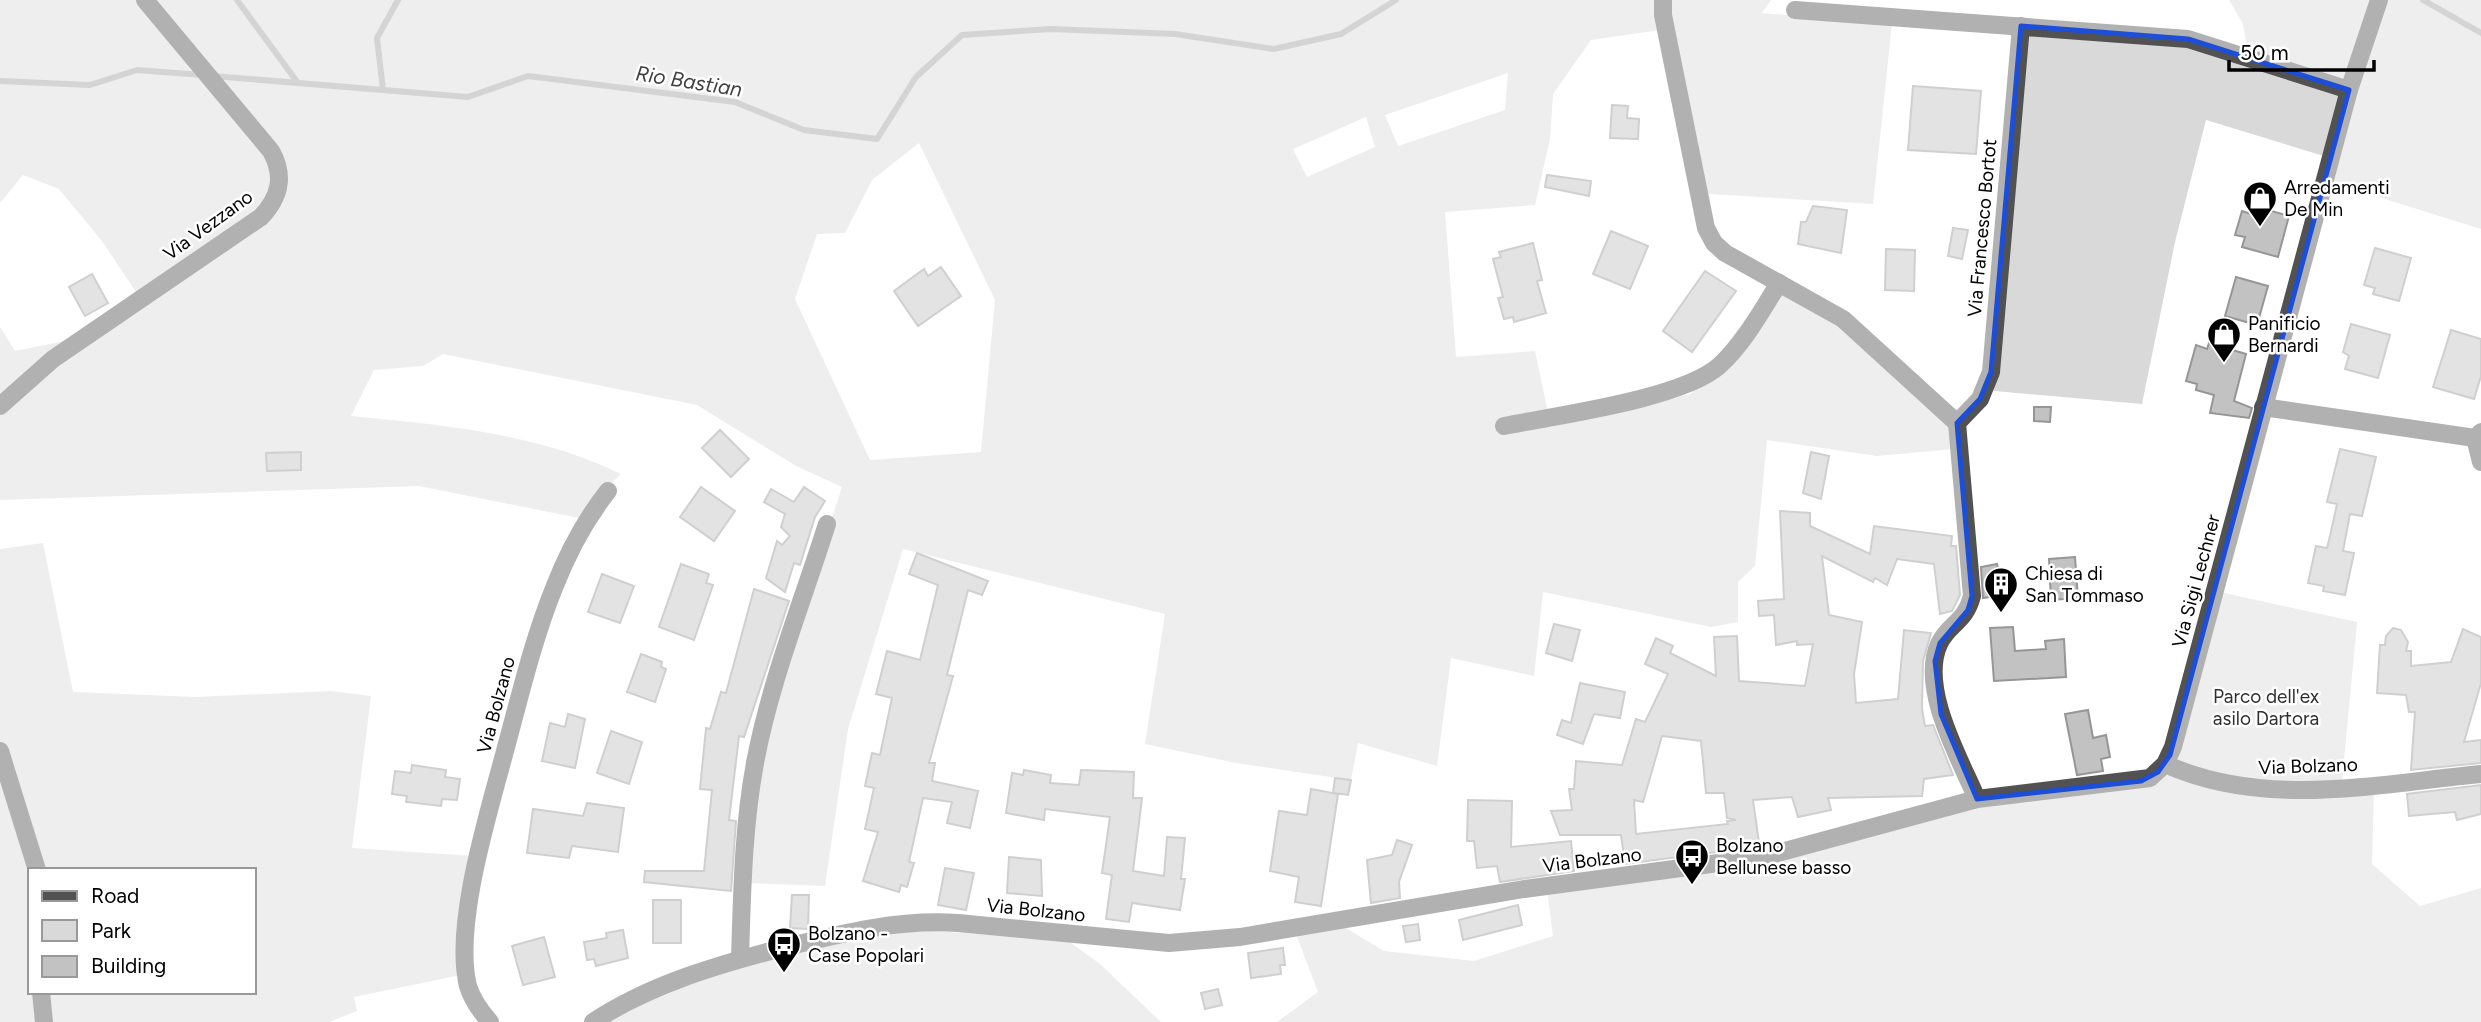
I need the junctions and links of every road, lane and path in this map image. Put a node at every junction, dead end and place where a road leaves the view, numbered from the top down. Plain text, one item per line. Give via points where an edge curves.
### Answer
1 (145, 0) edge
2 (1663, 0) edge
3 (2379, 0) edge
4 (1795, 10) dead end
5 (2021, 26) junction
6 (2349, 90) junction
7 (1779, 284) junction
8 (0, 406) edge
9 (2263, 407) junction
10 (1957, 423) junction
11 (1504, 426) dead end
12 (2478, 435) edge
13 (2481, 462) edge
14 (608, 491) dead end
15 (827, 524) dead end
16 (0, 751) edge
17 (2165, 764) junction
18 (2481, 774) edge
19 (1977, 799) junction
20 (36, 868) edge
21 (740, 959) junction
22 (41, 994) edge
23 (44, 1022) edge
24 (490, 1022) edge
25 (593, 1022) edge

1 - 8 street, Via Vezzano via 277,162 276,199 261,217 52,359
2 - 7 street via 1662,15 1706,228 1725,253
3 - 6 street, Via Sigi Lechner
4 - 5 street
5 - 6 street via 2188,39
5 - 10 street, Via Francesco Bortot via 1991,372 1980,399
6 - 9 street, Via Sigi Lechner
7 - 10 street via 1843,319
7 - 11 street via 1743,339 1702,378 1672,390
9 - 12 street
9 - 17 street, Via Sigi Lechner
10 - 19 street via 1972,596 1962,620 1940,643 1935,675 1941,714
12 - 13 street
14 - 24 street, Via Bolzano via 573,546 546,608 481,847 468,925 466,972 475,1001
15 - 21 street via 756,761 743,864
16 - 20 street
17 - 18 street, Via Bolzano via 2219,783 2278,790
17 - 19 street, Via Bolzano via 2141,781
19 - 21 street, Via Bolzano via 1763,857 1524,890 1240,937 1168,943 905,922 857,929
21 - 25 street, Via Bolzano via 655,989
22 - 23 street

